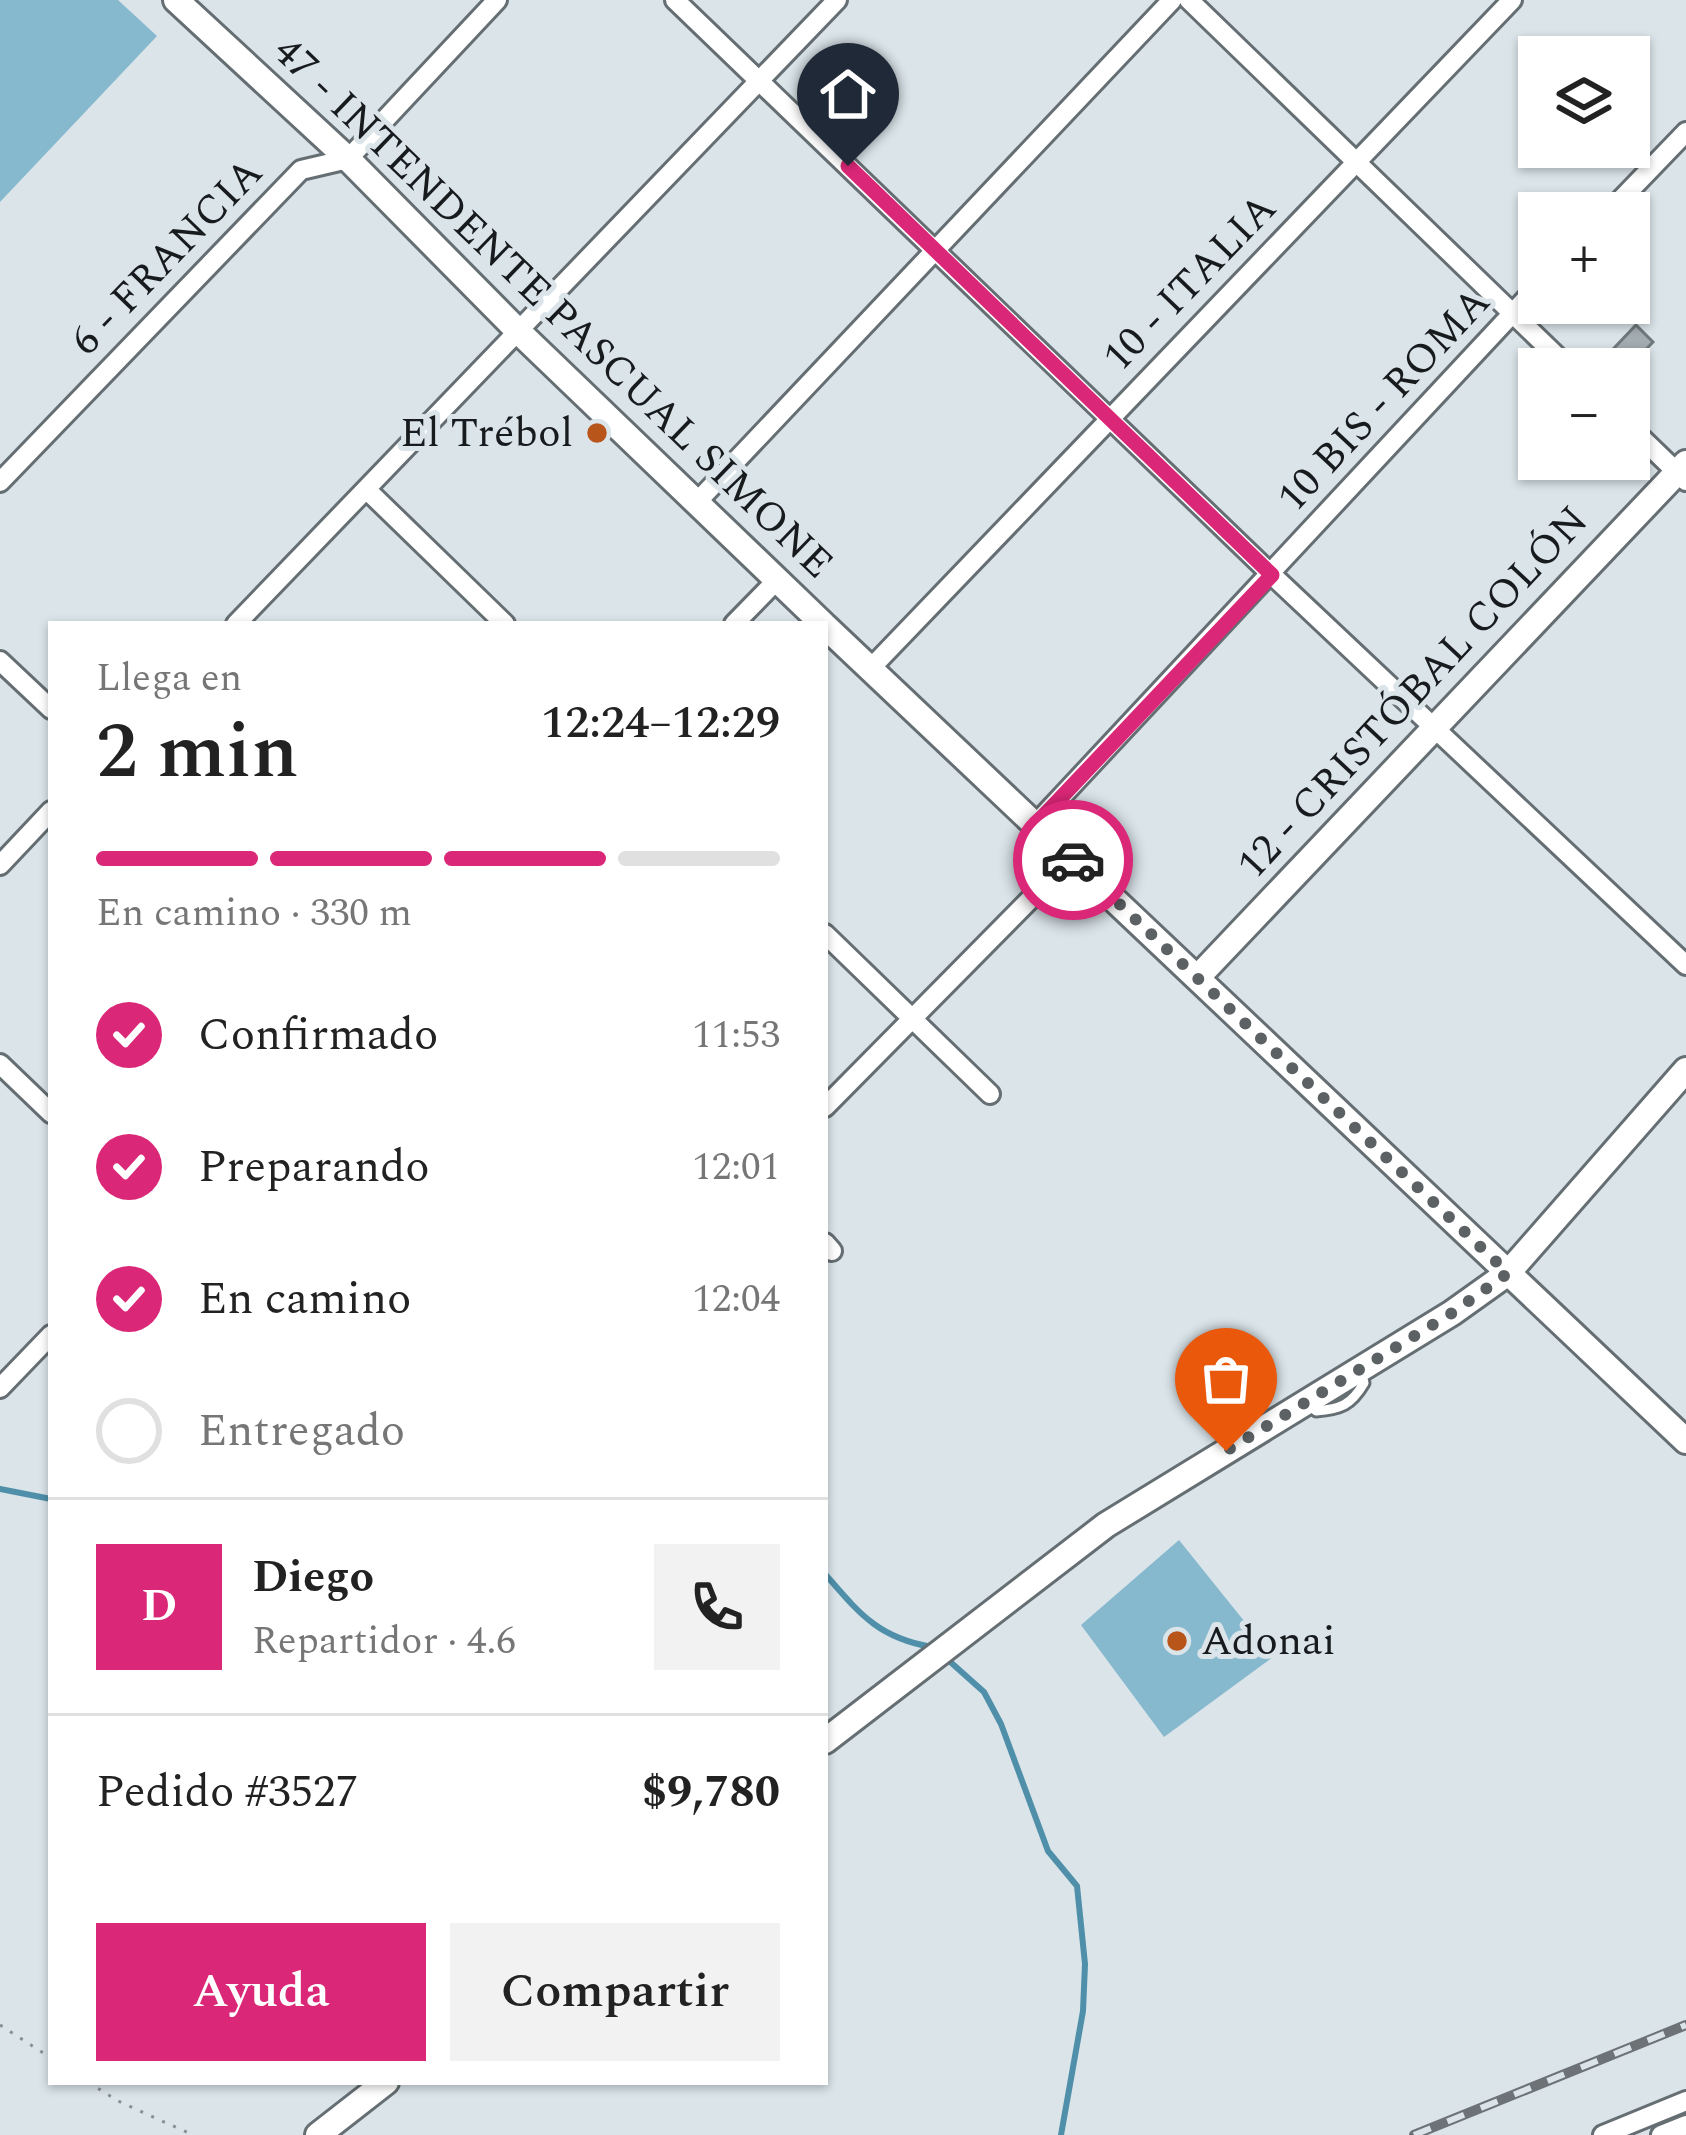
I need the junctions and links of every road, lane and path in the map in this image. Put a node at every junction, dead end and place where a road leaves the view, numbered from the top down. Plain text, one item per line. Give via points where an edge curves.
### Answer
1 (176, 0) edge
2 (497, 0) edge
3 (675, 0) edge
4 (837, 0) edge
5 (1172, 0) edge
6 (1189, 0) edge
7 (1512, 0) edge
8 (760, 80) junction
9 (1686, 132) edge
10 (348, 159) junction
11 (1357, 161) junction
12 (1628, 192) edge
13 (935, 251) junction
14 (1518, 308) edge
15 (1513, 313) junction
16 (520, 333) junction
17 (1549, 348) edge
18 (1110, 418) junction
19 (1650, 444) edge
20 (1683, 472) edge
21 (0, 482) edge
22 (366, 489) junction
23 (697, 502) junction
24 (1272, 575) junction
25 (776, 580) junction
26 (239, 621) edge
27 (502, 621) edge
28 (737, 621) edge
29 (820, 621) edge
30 (828, 629) edge
31 (0, 661) edge
32 (871, 668) junction
33 (48, 706) edge
34 (1436, 727) junction
35 (48, 814) edge
36 (1035, 825) junction
37 (1071, 858) junction
38 (0, 865) edge
39 (828, 937) edge
40 (1686, 965) edge
41 (1197, 978) junction
42 (914, 1019) junction
43 (0, 1064) edge
44 (1686, 1070) edge
45 (990, 1094) dead end
46 (828, 1104) edge
47 (48, 1111) edge
48 (1508, 1273) junction
49 (48, 1338) edge
50 (0, 1388) edge
51 (1686, 1441) edge
52 (828, 1739) edge
53 (0, 2025) edge
54 (48, 2056) edge
55 (93, 2085) edge
56 (382, 2085) edge
57 (1686, 2101) edge
58 (1686, 2125) edge
59 (193, 2135) edge
60 (318, 2135) edge
61 (1603, 2135) edge
62 (1661, 2135) edge

1 - 10 street, 47 - INTENDENTE PASCUAL SIMONE
2 - 10 street, 6 - FRANCIA
3 - 8 street
4 - 8 street
5 - 13 street
6 - 11 street
7 - 11 street, 10 - ITALIA
8 - 13 street
8 - 16 street
9 - 12 street
10 - 16 street, 47 - INTENDENTE PASCUAL SIMONE
10 - 21 street, 6 - FRANCIA via 301,170
11 - 15 street
11 - 18 street, 10 - ITALIA
13 - 18 street
13 - 23 street
14 - 15 street, 10 BIS - ROMA
15 - 17 street
15 - 24 street, 10 BIS - ROMA
16 - 22 street
16 - 23 street, 47 - INTENDENTE PASCUAL SIMONE
18 - 24 street
18 - 32 street, 10 - ITALIA
19 - 20 street
20 - 34 street, 12 - CRISTÓBAL COLÓN
22 - 26 street
22 - 27 street
23 - 25 street, 47 - INTENDENTE PASCUAL SIMONE
24 - 34 street
24 - 36 street, 10 BIS - ROMA
25 - 28 street
25 - 29 street, 47 - INTENDENTE PASCUAL SIMONE
30 - 32 street, 47 - INTENDENTE PASCUAL SIMONE
31 - 33 street
32 - 36 street, 47 - INTENDENTE PASCUAL SIMONE
34 - 40 street
34 - 41 street, 12 - CRISTÓBAL COLÓN
35 - 38 street
36 - 37 street, 47 - INTENDENTE PASCUAL SIMONE
37 - 41 street, 47 - INTENDENTE PASCUAL SIMONE
37 - 42 street
39 - 42 street
41 - 48 street, 47 - INTENDENTE PASCUAL SIMONE
42 - 45 street
42 - 46 street
43 - 47 street
44 - 48 street
48 - 51 street, 47 - INTENDENTE PASCUAL SIMONE
48 - 52 street via 1106,1525
49 - 50 street
53 - 54 path
55 - 59 path
56 - 60 street
57 - 61 street
58 - 62 street

